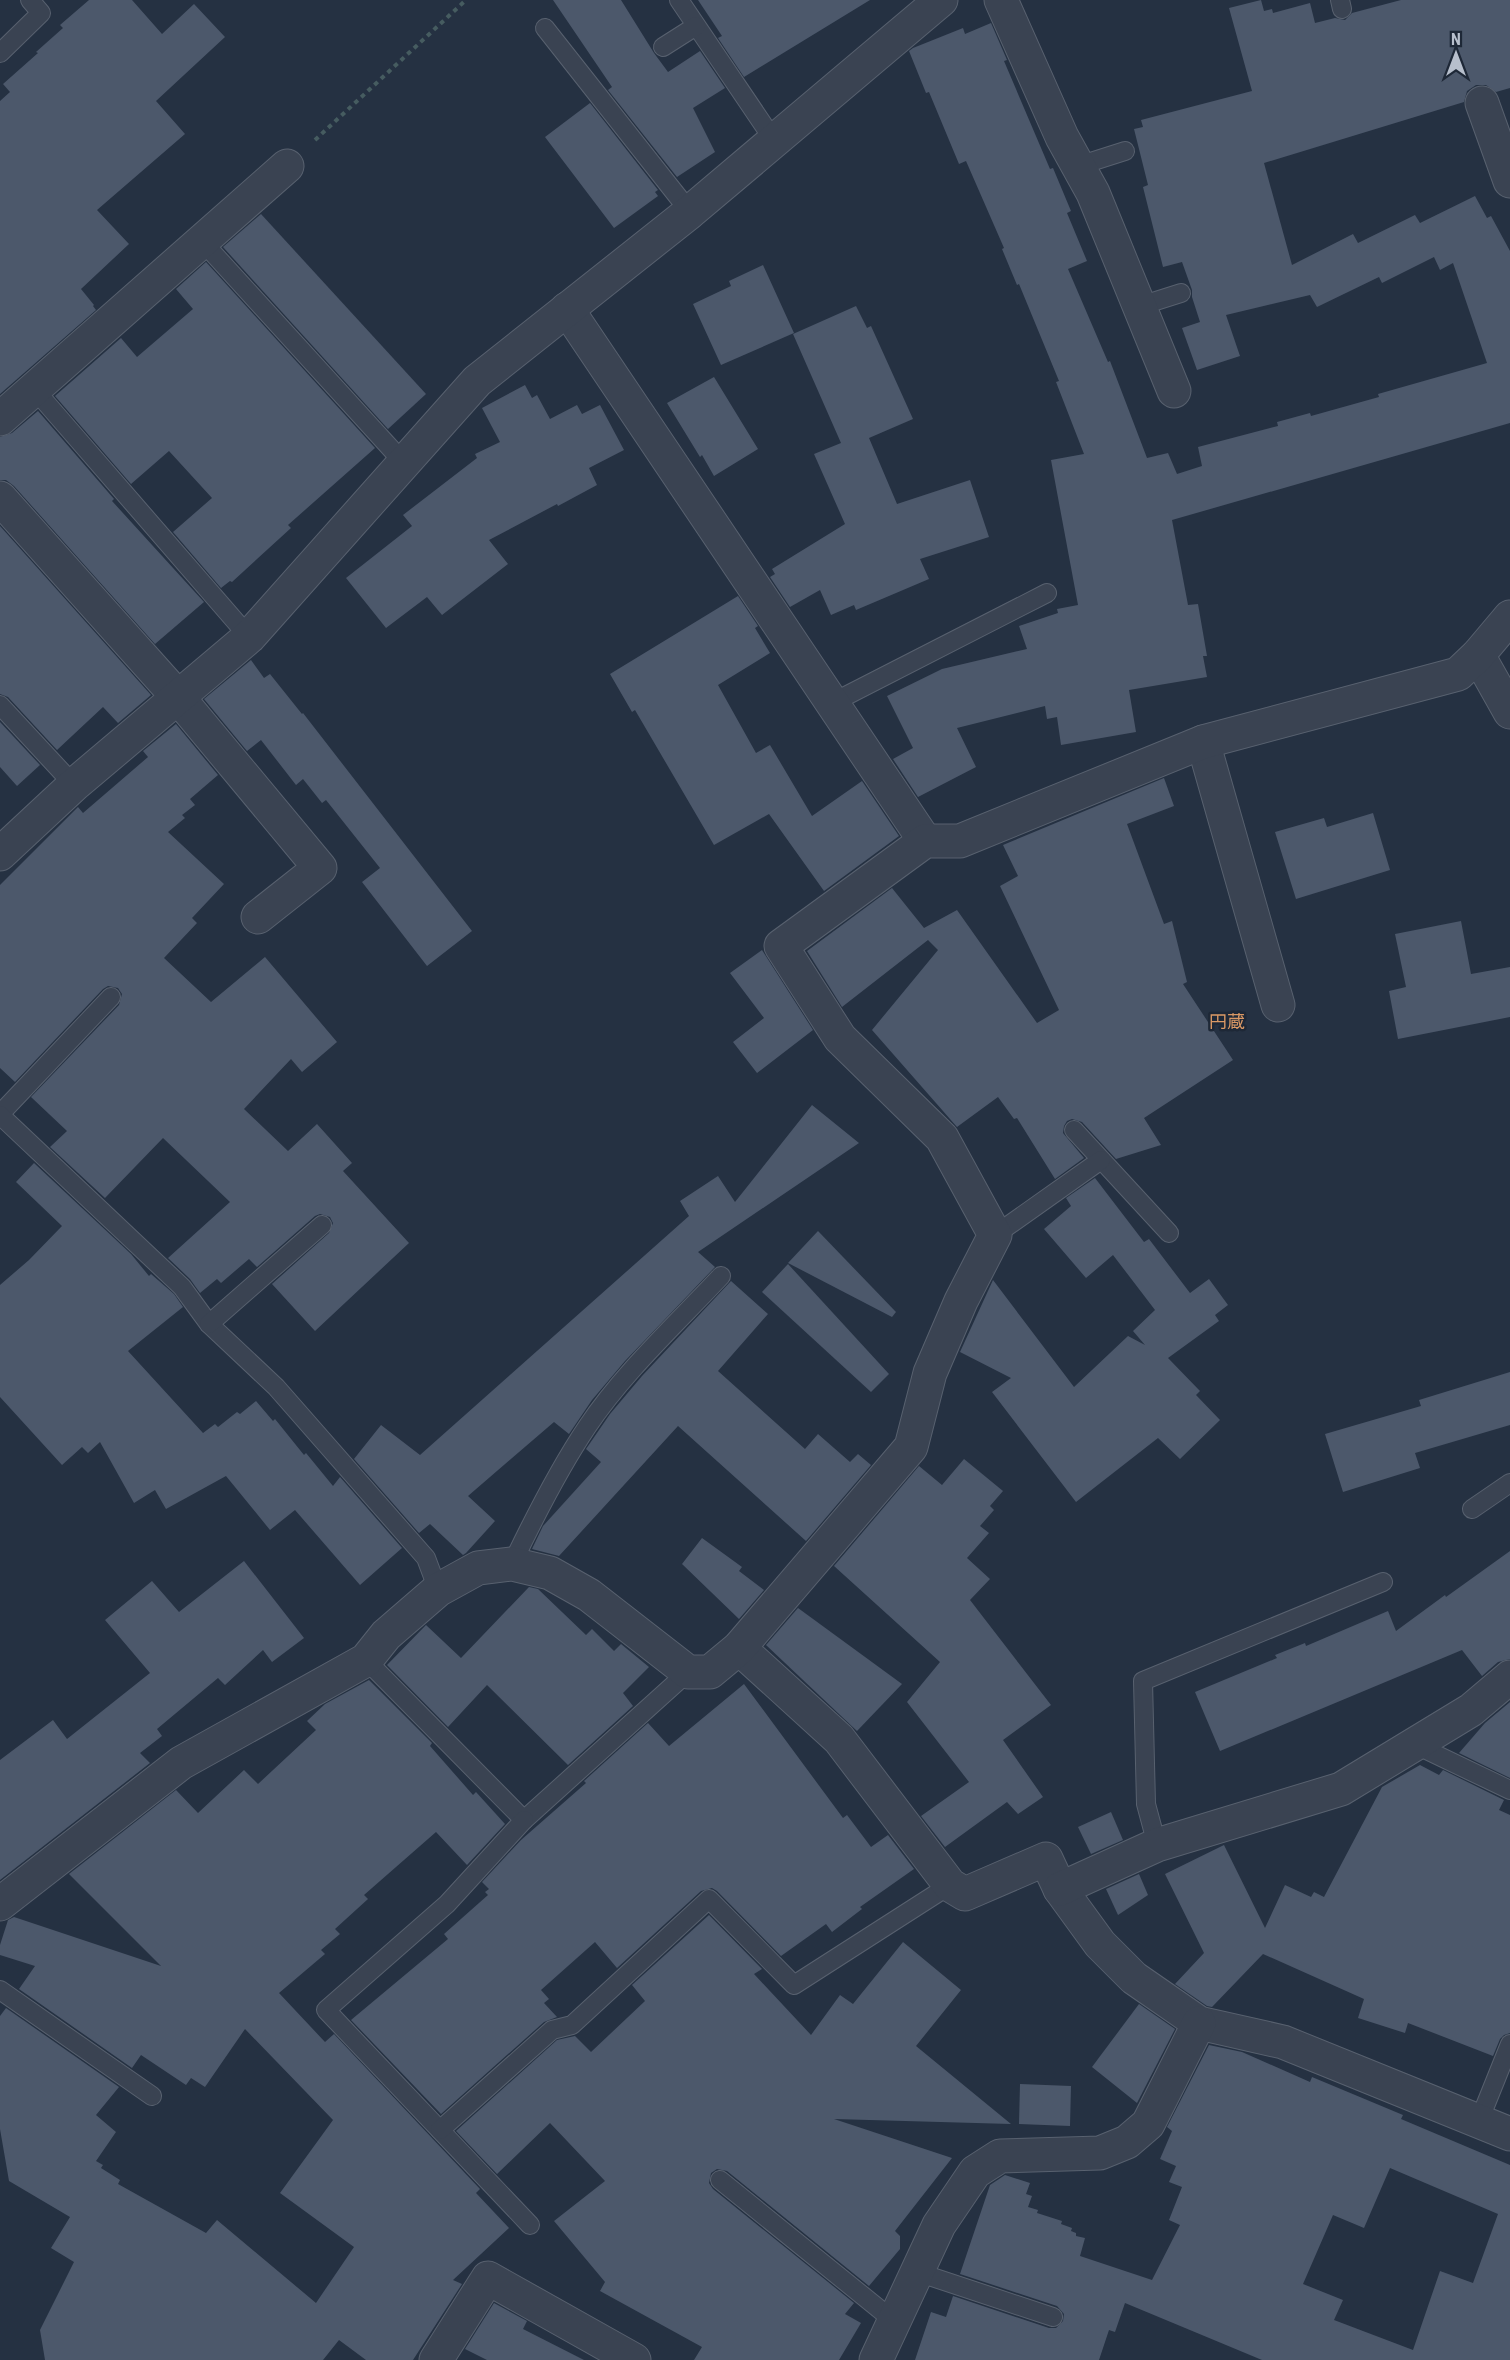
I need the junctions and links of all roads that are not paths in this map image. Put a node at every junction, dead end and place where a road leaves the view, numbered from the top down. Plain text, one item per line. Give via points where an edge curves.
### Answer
1 (30, 0) edge
2 (679, 0) edge
3 (941, 0) edge
4 (1001, 0) edge
5 (696, 26) junction
6 (545, 28) dead end
7 (663, 47) dead end
8 (0, 53) edge
9 (1482, 103) dead end
10 (775, 142) junction
11 (1125, 151) dead end
12 (287, 166) road end
13 (1078, 166) junction
14 (1510, 181) edge
15 (690, 212) junction
16 (202, 241) junction
17 (1181, 293) dead end
18 (1140, 306) junction
19 (567, 309) junction
20 (35, 390) junction
21 (1174, 391) dead end
22 (0, 419) edge
23 (404, 463) junction
24 (0, 498) edge
25 (1047, 593) dead end
26 (1510, 617) edge
27 (249, 637) junction
28 (1478, 655) junction
29 (177, 696) junction
30 (832, 703) junction
31 (0, 705) edge
32 (1510, 712) edge
33 (1203, 742) junction
34 (74, 785) junction
35 (925, 841) junction
36 (0, 854) edge
37 (258, 917) dead end
38 (111, 997) dead end
39 (1278, 1005) dead end
40 (0, 1114) edge
41 (1074, 1130) dead end
42 (1101, 1160) junction
43 (322, 1225) dead end
44 (1169, 1233) dead end
45 (995, 1235) junction
46 (721, 1276) dead end
47 (209, 1324) junction
48 (1510, 1483) edge
49 (1472, 1509) dead end
50 (512, 1564) junction
51 (1383, 1582) dead end
52 (438, 1590) junction
53 (739, 1648) junction
54 (366, 1660) junction
55 (688, 1672) junction
56 (1510, 1677) edge
57 (1414, 1744) junction
58 (1510, 1790) edge
59 (525, 1820) junction
60 (1156, 1845) junction
61 (950, 1885) junction
62 (1060, 1889) junction
63 (0, 1904) edge
64 (0, 1990) edge
65 (1199, 2023) junction
66 (1510, 2044) edge
67 (152, 2096) dead end
68 (1479, 2121) junction
69 (440, 2130) junction
70 (1510, 2134) edge
71 (720, 2180) dead end
72 (530, 2225) dead end
73 (917, 2272) junction
74 (1053, 2317) dead end
75 (894, 2321) junction
76 (436, 2360) edge
77 (634, 2360) edge
78 (876, 2360) edge

1 - 8 lane via 41,13
2 - 5 lane
3 - 10 street
4 - 13 street
5 - 7 lane
5 - 10 lane
6 - 15 lane
9 - 14 street
10 - 15 street
11 - 13 lane
12 - 16 street
13 - 18 street
15 - 19 street
16 - 20 street
16 - 23 lane
17 - 18 lane
18 - 21 street
19 - 23 street via 477,381
19 - 30 street
20 - 22 street
20 - 27 lane
23 - 27 street
24 - 29 street
25 - 30 lane
26 - 28 street
27 - 29 street
28 - 32 street
28 - 33 street via 1458,674
29 - 34 street
29 - 37 street via 320,868
30 - 35 street
31 - 34 lane
33 - 35 street via 960,841
33 - 39 street
34 - 36 street
35 - 45 street via 781,946 840,1038 942,1138
38 - 40 lane
40 - 47 lane via 182,1287
41 - 42 lane
42 - 44 lane
42 - 45 lane
43 - 47 lane
45 - 53 street via 930,1373 911,1447
46 - 50 lane via 631,1372 587,1426
47 - 52 lane via 276,1387 426,1558
48 - 49 lane
50 - 52 street via 478,1568
50 - 55 street via 550,1574 589,1595
51 - 60 lane via 1143,1681 1146,1804
52 - 54 street via 386,1635
53 - 55 street via 711,1672
53 - 61 street via 838,1739
54 - 59 lane
54 - 63 street via 181,1763
55 - 59 lane
56 - 57 street via 1471,1710
57 - 58 lane
57 - 60 street via 1341,1789
59 - 69 lane via 447,1904 326,2010
60 - 62 street
61 - 62 street via 965,1894 1046,1859
61 - 69 lane via 794,1985 709,1899 572,2025 552,2030
62 - 65 street via 1100,1944 1134,1978
64 - 67 lane
65 - 68 street via 1283,2042
65 - 73 street via 1148,2124 1127,2142 1100,2153 1000,2156 975,2172 939,2225
66 - 68 lane
68 - 70 street
69 - 72 lane
71 - 75 lane
73 - 74 lane
73 - 75 street
75 - 78 street
76 - 77 street via 488,2278

